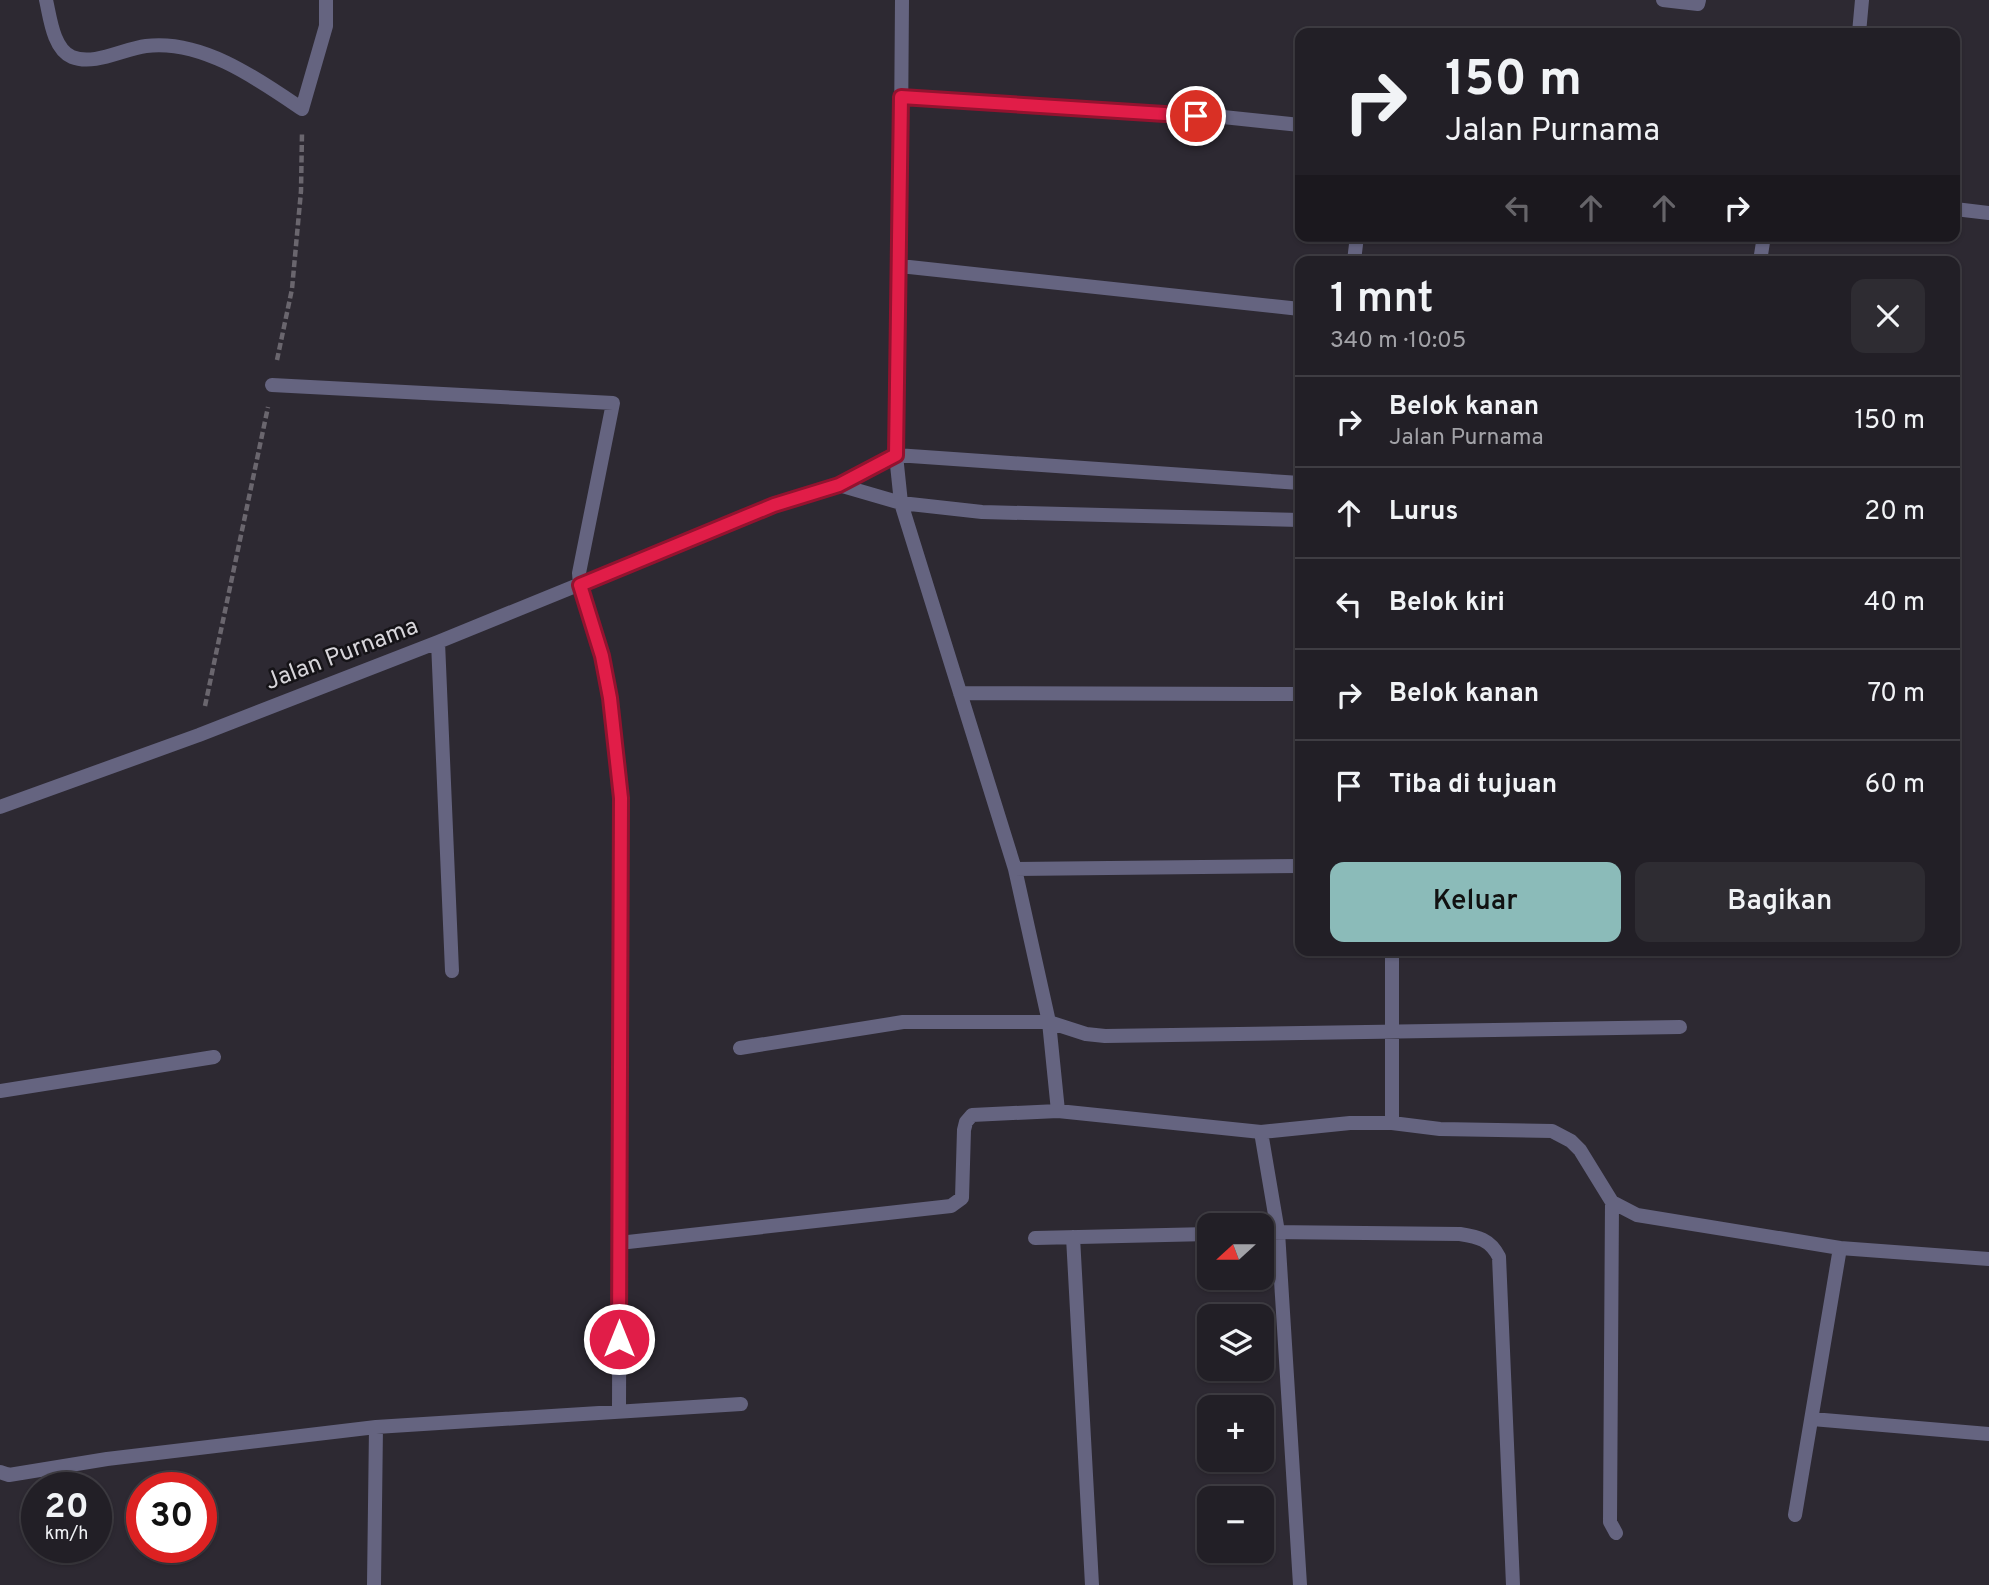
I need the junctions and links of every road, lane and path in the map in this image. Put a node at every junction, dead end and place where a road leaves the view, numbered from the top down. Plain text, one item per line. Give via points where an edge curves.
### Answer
1 (46, 0) edge
2 (327, 0) edge
3 (902, 0) edge
4 (1663, 0) edge
5 (1699, 0) edge
6 (1862, 0) edge
7 (1859, 28) edge
8 (901, 97) junction
9 (302, 109) junction
10 (1295, 124) edge
11 (1960, 210) edge
12 (1989, 213) edge
13 (900, 266) junction
14 (1295, 308) edge
15 (272, 385) junction
16 (896, 455) junction
17 (1295, 483) edge
18 (839, 485) junction
19 (901, 503) junction
20 (1295, 520) edge
21 (580, 585) junction
22 (438, 642) junction
23 (960, 693) junction
24 (1295, 694) edge
25 (199, 735) junction
26 (0, 807) edge
27 (1295, 866) edge
28 (1015, 869) junction
29 (1392, 956) edge
30 (452, 971) dead end
31 (1049, 1022) junction
32 (1680, 1027) dead end
33 (1391, 1031) junction
34 (740, 1048) dead end
35 (214, 1058) dead end
36 (0, 1091) edge
37 (1058, 1111) junction
38 (1392, 1123) junction
39 (1261, 1132) junction
40 (1612, 1202) junction
41 (1274, 1232) edge
42 (1278, 1232) junction
43 (1197, 1234) edge
44 (1073, 1237) junction
45 (1034, 1238) dead end
46 (619, 1243) junction
47 (1840, 1248) junction
48 (1989, 1259) edge
49 (741, 1404) dead end
50 (619, 1411) junction
51 (1812, 1419) junction
52 (376, 1427) junction
53 (1989, 1434) edge
54 (0, 1472) edge
55 (1795, 1515) dead end
56 (1616, 1533) dead end
57 (374, 1585) edge
58 (1092, 1585) edge
59 (1300, 1585) edge
60 (1513, 1585) edge

1 - 9 street via 57,41 73,57 101,57 145,47 180,48 211,57 264,83
2 - 9 street via 326,26
3 - 8 street
4 - 5 street via 1698,4
6 - 7 street
8 - 10 street
8 - 13 street
9 - 15 path via 301,191 292,289
11 - 12 street
13 - 14 street
13 - 16 street
15 - 21 street via 613,403
15 - 25 path
16 - 17 street
16 - 18 street, Jalan Purnama
16 - 19 street
18 - 19 street
18 - 21 street, Jalan Purnama via 774,505
19 - 20 street via 982,512
19 - 23 street
21 - 22 street, Jalan Purnama
21 - 46 street via 608,687 621,798
22 - 25 street, Jalan Purnama
22 - 30 street
23 - 24 street
23 - 28 street
25 - 26 street, Jalan Purnama
27 - 28 street
28 - 31 street
29 - 33 street
31 - 33 street via 1105,1036
31 - 34 street via 903,1021
31 - 37 street
32 - 33 street
33 - 38 street
35 - 36 street
37 - 39 street
37 - 46 street via 972,1115 964,1130 962,1198 951,1206
38 - 39 street
38 - 40 street via 1440,1129 1552,1131 1580,1150
39 - 42 street
40 - 47 street via 1637,1215
40 - 56 street via 1610,1522
41 - 42 street
42 - 59 street
42 - 60 street via 1460,1234 1482,1238 1495,1249 1499,1257
43 - 44 street
44 - 45 street
44 - 58 street
46 - 50 street
47 - 48 street
47 - 51 street
49 - 50 street
50 - 52 street
51 - 53 street
51 - 55 street
52 - 54 street via 107,1458 9,1475
52 - 57 street

